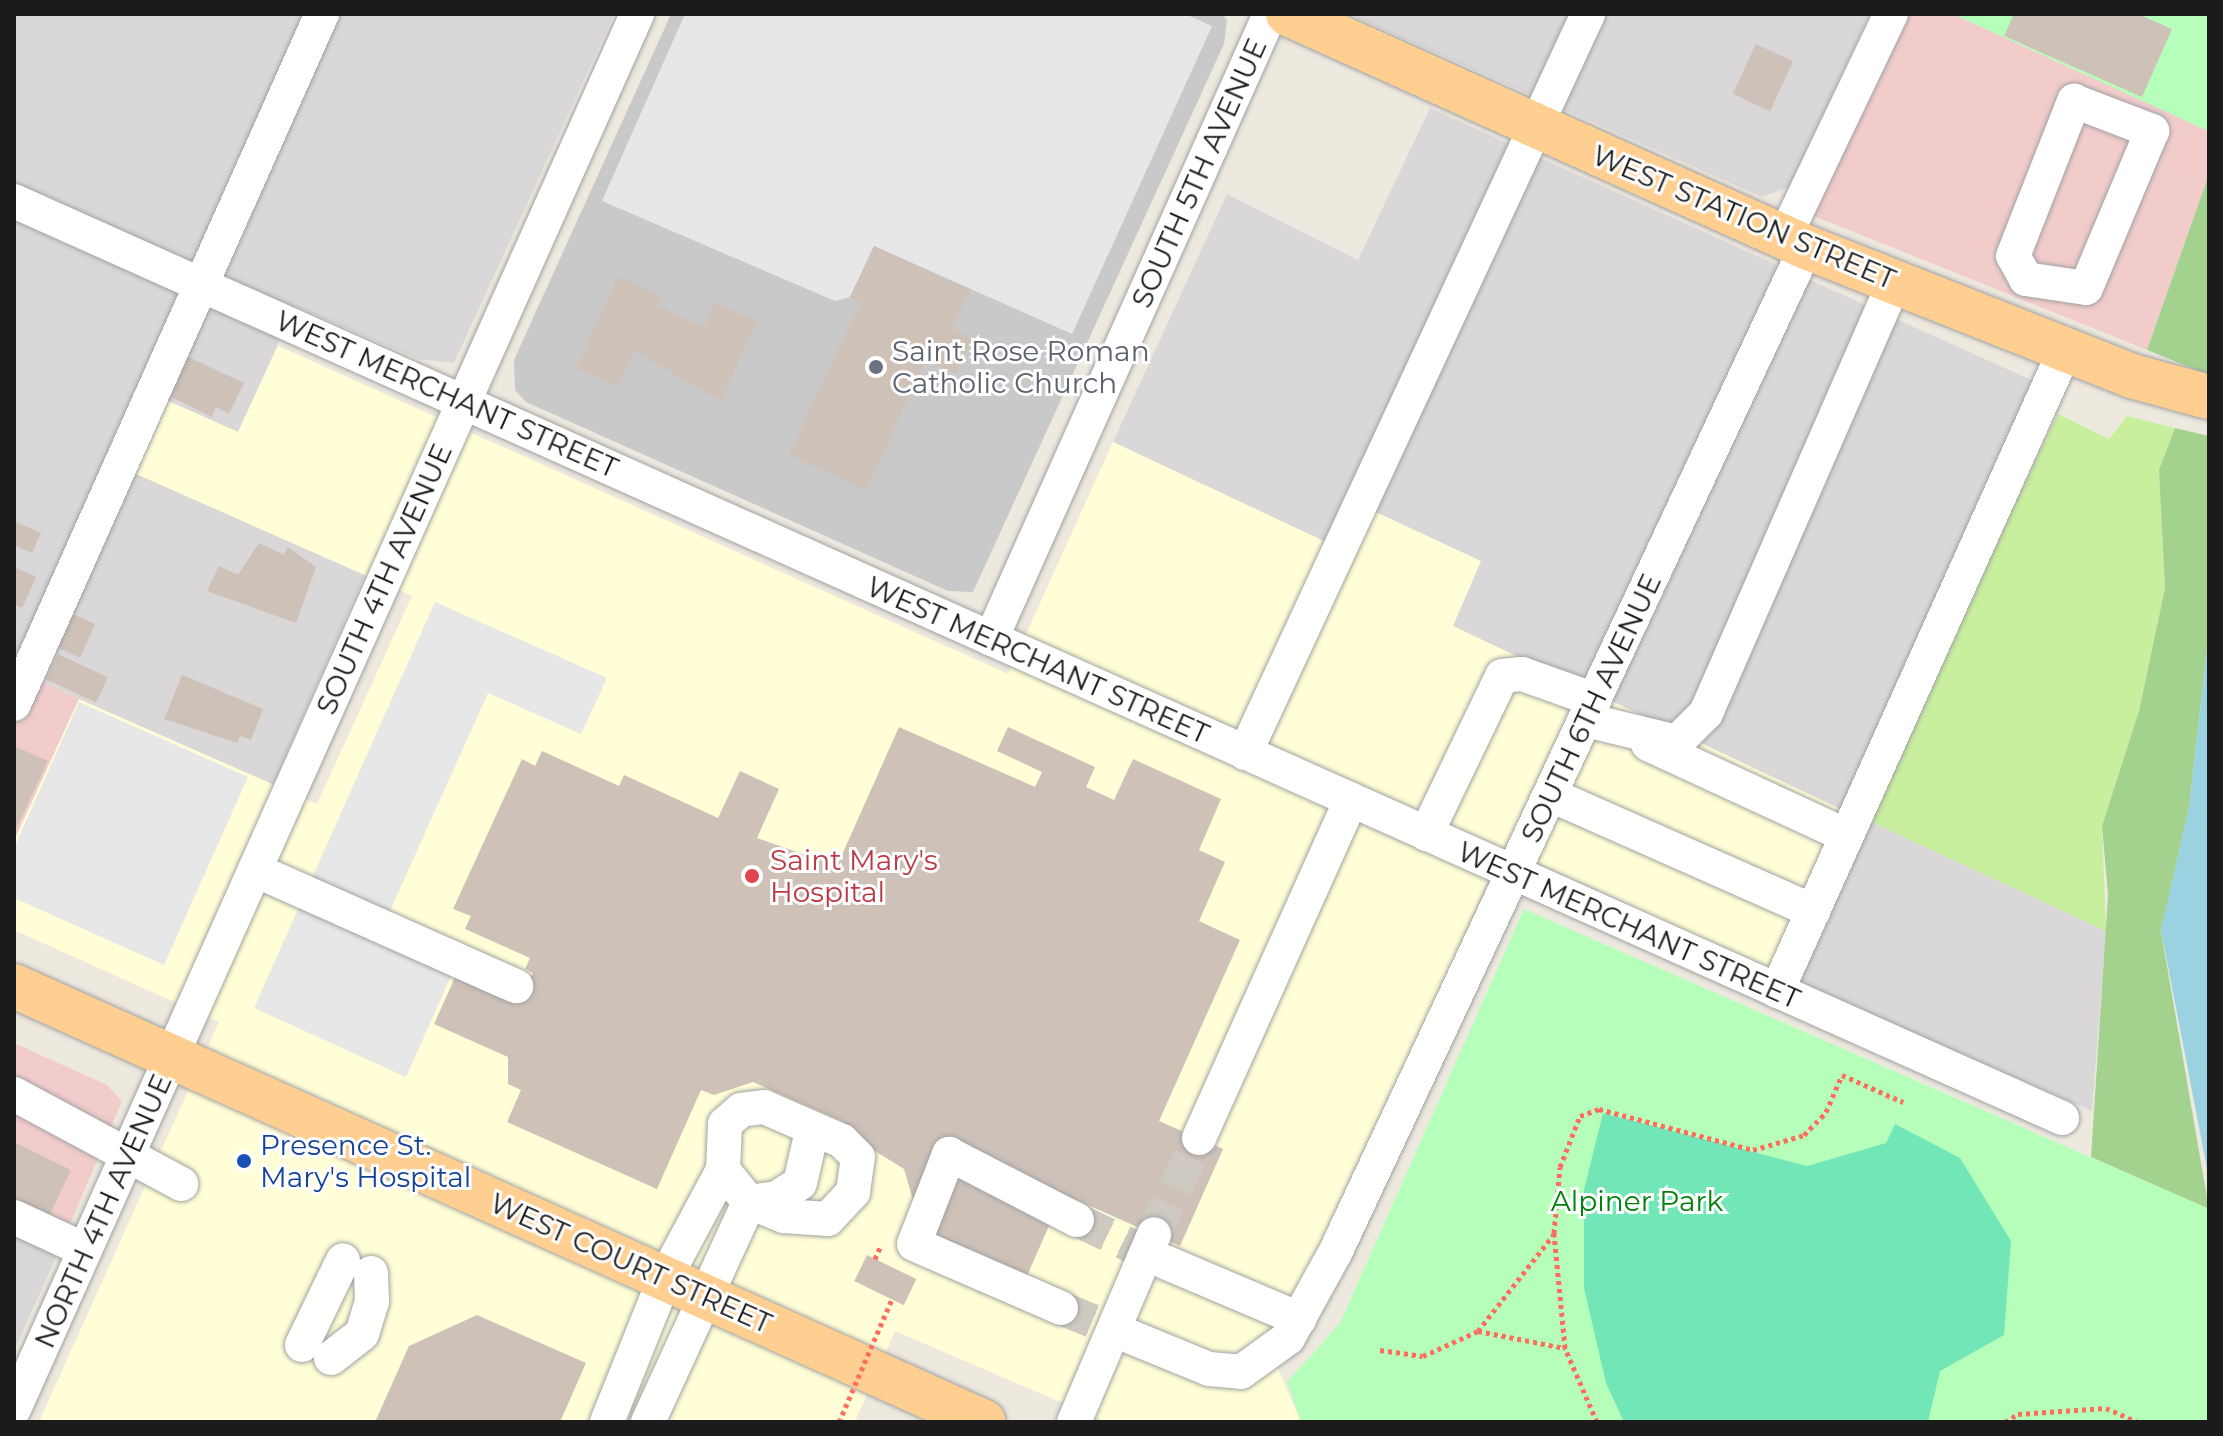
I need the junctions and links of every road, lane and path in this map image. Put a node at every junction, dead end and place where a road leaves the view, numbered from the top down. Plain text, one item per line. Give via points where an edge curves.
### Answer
1 (322, 14) edge
2 (637, 14) edge
3 (1270, 14) edge
4 (1288, 14) edge
5 (1588, 14) edge
6 (1891, 14) edge
7 (1537, 127) junction
8 (14, 201) edge
9 (1795, 243) junction
10 (2026, 279) junction
11 (1894, 282) junction
12 (201, 285) junction
13 (2006, 328) junction
14 (2065, 350) junction
15 (2209, 397) edge
16 (462, 401) junction
17 (991, 639) junction
18 (14, 704) edge
19 (1590, 710) junction
20 (1630, 736) junction
21 (1245, 753) junction
22 (1551, 795) junction
23 (1351, 800) junction
24 (1426, 834) junction
25 (1847, 836) junction
26 (255, 870) junction
27 (1514, 873) junction
28 (1813, 911) junction
29 (516, 986) dead end
30 (1777, 991) junction
31 (16, 993) edge
32 (172, 1057) junction
33 (14, 1094) edge
34 (1903, 1102) dead end
35 (2062, 1118) dead end
36 (1199, 1138) tunnel mouth
37 (809, 1144) dead end
38 (126, 1159) junction
39 (723, 1170) junction
40 (181, 1184) dead end
41 (749, 1202) junction
42 (14, 1217) edge
43 (1077, 1220) tunnel mouth
44 (1554, 1233) junction
45 (85, 1250) junction
46 (665, 1278) junction
47 (705, 1296) junction
48 (892, 1299) dead end
49 (1061, 1308) tunnel mouth
50 (1293, 1328) junction
51 (1478, 1331) junction
52 (1131, 1337) tunnel mouth
53 (1565, 1348) junction
54 (1380, 1350) dead end
55 (316, 1352) joint
56 (14, 1409) edge
57 (607, 1422) edge
58 (648, 1422) edge
59 (839, 1422) edge
60 (984, 1422) edge
61 (1074, 1422) edge
62 (1597, 1422) edge
63 (2005, 1422) edge
64 (2137, 1422) edge

1 - 12 street
2 - 16 street, SOUTH 4TH AVENUE
3 - 17 street, SOUTH 5TH AVENUE
4 - 7 main road, WEST STATION STREET
5 - 7 street
6 - 9 street, SOUTH 6TH AVENUE
7 - 9 main road, WEST STATION STREET
7 - 21 street
8 - 12 street, WEST MERCHANT STREET
9 - 11 main road, WEST STATION STREET
9 - 19 street, SOUTH 6TH AVENUE
10 - 10 street via 2086,288 2152,131 2074,101 2013,256
10 - 13 street
11 - 13 main road, WEST STATION STREET
11 - 20 street via 1706,713 1677,742
12 - 16 street, WEST MERCHANT STREET
12 - 18 street
13 - 14 main road, WEST STATION STREET
14 - 15 main road, WEST STATION STREET
14 - 25 street
16 - 17 street, WEST MERCHANT STREET
16 - 26 street, SOUTH 4TH AVENUE
17 - 21 street, WEST MERCHANT STREET
19 - 20 street
19 - 22 street, SOUTH 6TH AVENUE
19 - 24 street via 1522,674 1502,676
20 - 25 street
21 - 23 street, WEST MERCHANT STREET
22 - 27 street, SOUTH 6TH AVENUE
22 - 28 street
23 - 24 street, WEST MERCHANT STREET
23 - 36 street
24 - 27 street, WEST MERCHANT STREET
25 - 28 street
26 - 29 street
26 - 32 street, SOUTH 4TH AVENUE
27 - 30 street, WEST MERCHANT STREET
27 - 50 street, SOUTH 6TH AVENUE
28 - 30 street
30 - 35 street, WEST MERCHANT STREET
31 - 32 main road, WEST COURT STREET
32 - 38 street, NORTH 4TH AVENUE
32 - 46 main road, WEST COURT STREET
33 - 38 street
34 - 44 path via 1842,1075 1826,1112 1804,1135 1753,1150 1599,1109 1580,1116 1560,1167
37 - 41 street via 800,1183 783,1196
38 - 40 street
38 - 45 street, NORTH 4TH AVENUE
39 - 41 street
39 - 41 street via 725,1124 741,1110 764,1107 842,1141 858,1157 853,1192 828,1219 806,1221
39 - 46 street
41 - 47 street
42 - 45 street
43 - 49 street via 949,1154 914,1244
44 - 51 path
44 - 53 path
45 - 56 street, NORTH 4TH AVENUE
46 - 47 main road, WEST COURT STREET
46 - 57 street
47 - 58 street
47 - 60 main road, WEST COURT STREET
48 - 59 path, bridge
50 - 52 street via 1241,1372 1209,1369
50 - 61 street via 1159,1248
51 - 53 path
51 - 54 path via 1423,1356
53 - 62 path
55 - 55 street via 362,1334 372,1301 357,1266
63 - 64 path via 2018,1414 2106,1408

